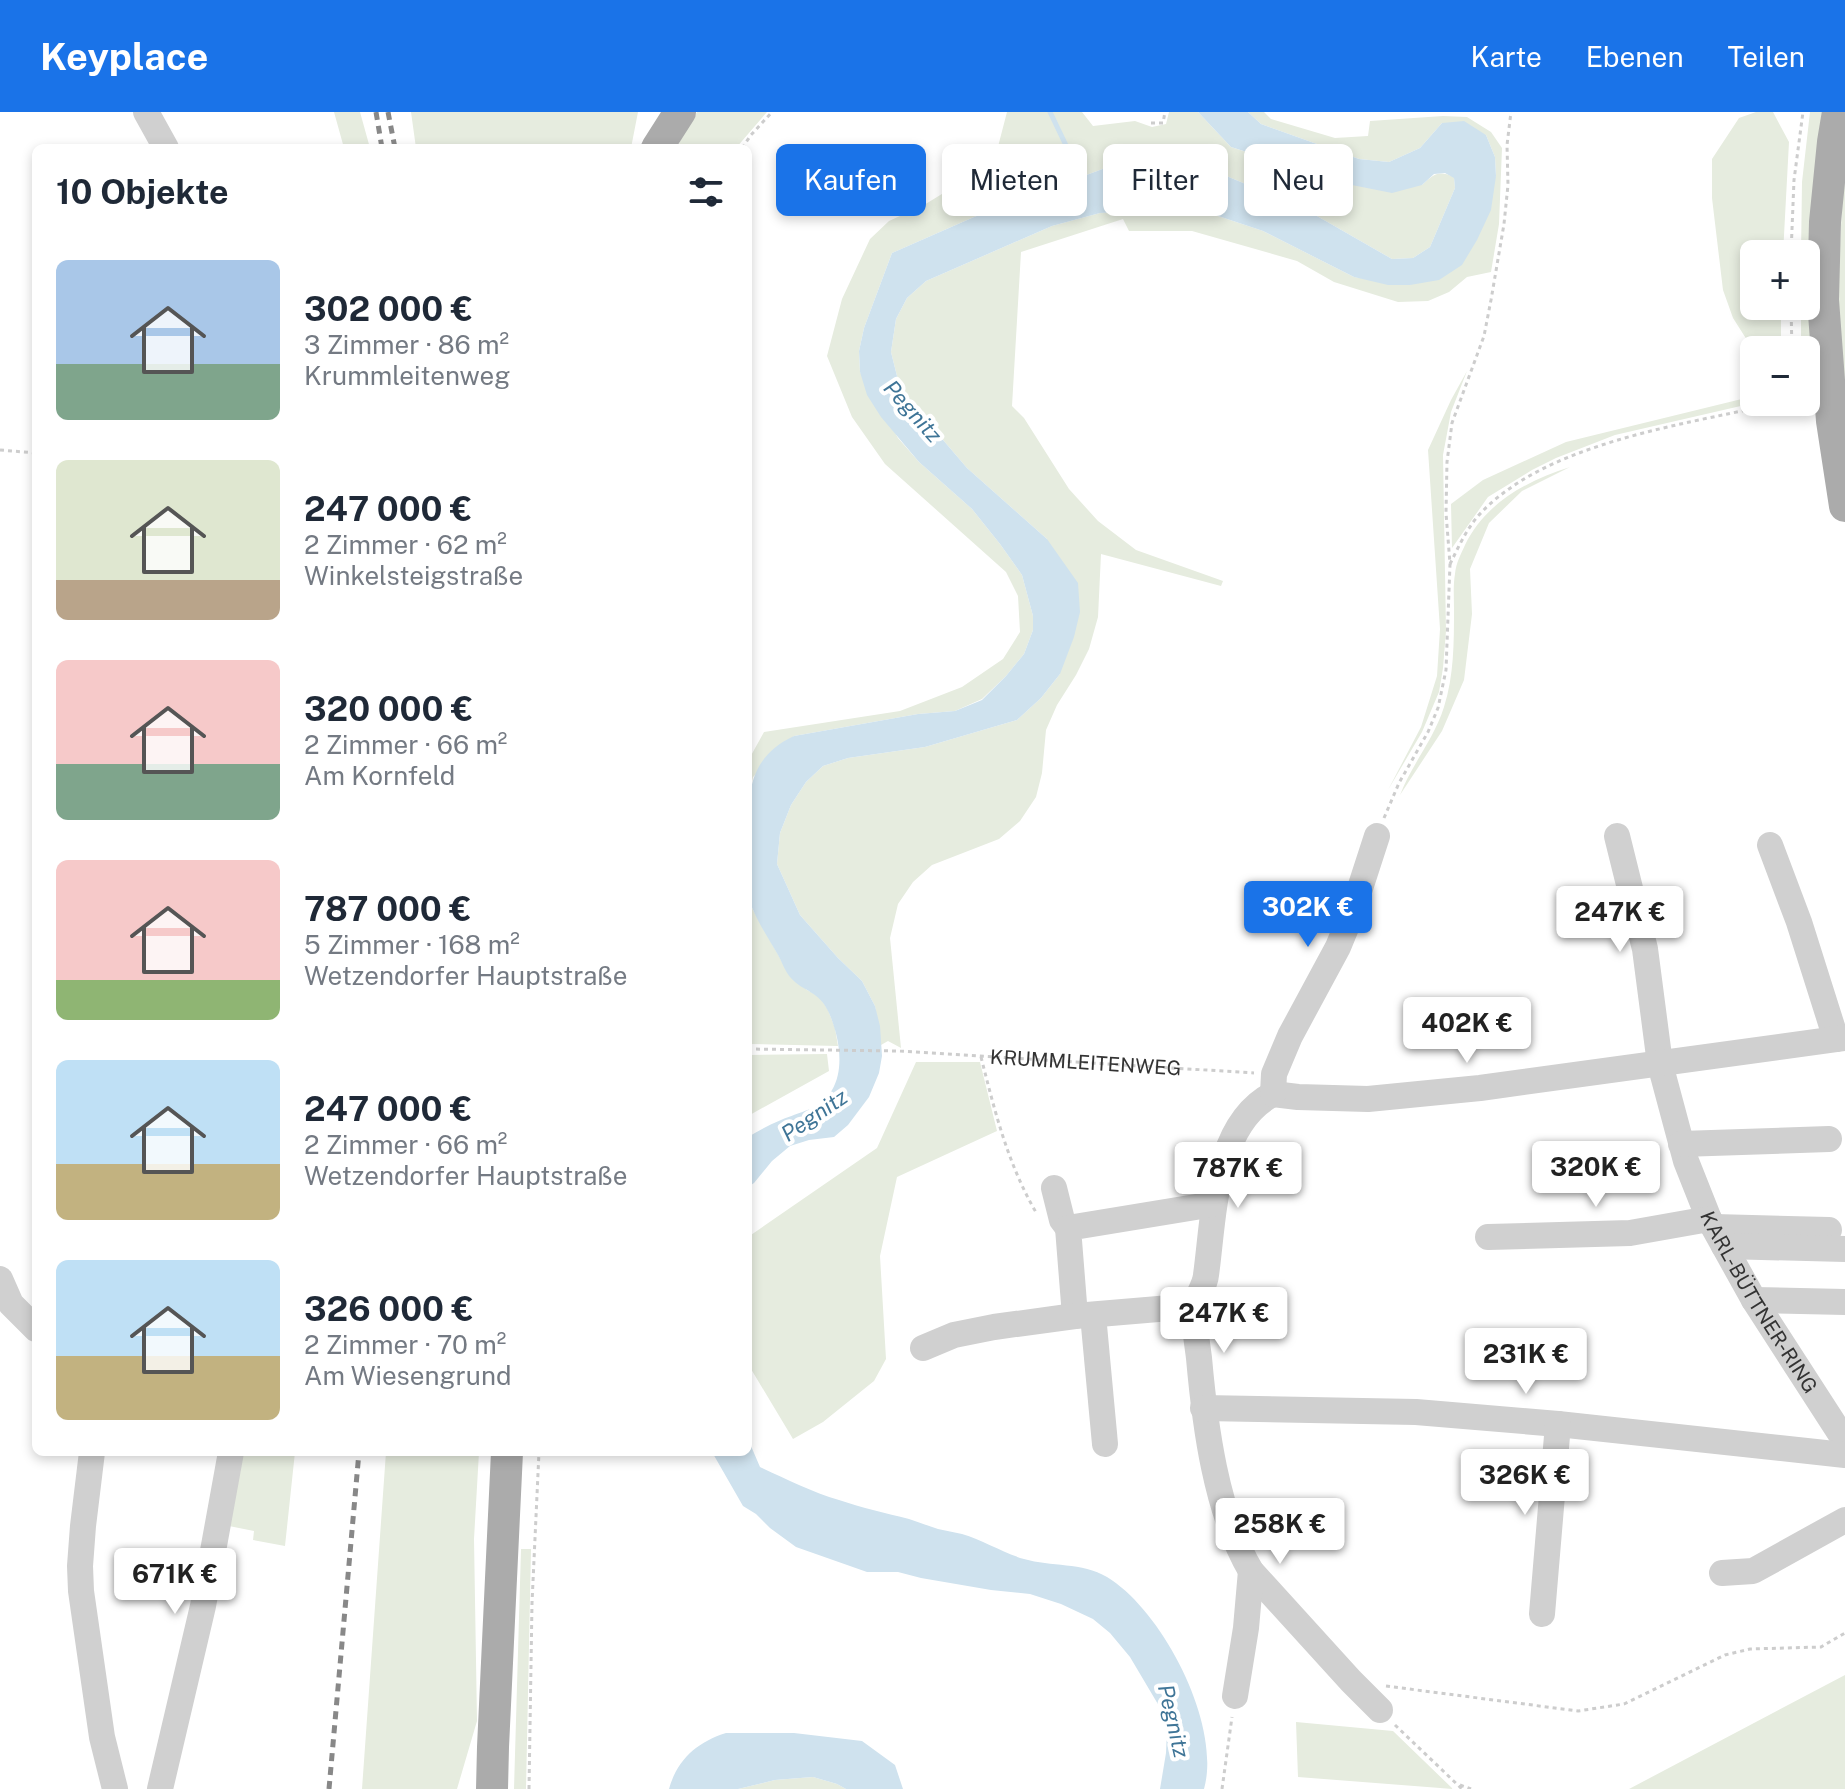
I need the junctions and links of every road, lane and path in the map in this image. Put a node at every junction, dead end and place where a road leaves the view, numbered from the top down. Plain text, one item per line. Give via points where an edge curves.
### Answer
1 (146, 112) edge
2 (657, 112) edge
3 (680, 112) edge
4 (772, 112) edge
5 (1165, 112) edge
6 (1511, 112) edge
7 (1803, 112) edge
8 (1838, 112) edge
9 (1151, 123) dead end
10 (164, 144) edge
11 (650, 144) edge
12 (660, 144) edge
13 (745, 144) edge
14 (1792, 240) edge
15 (1740, 412) edge
16 (0, 450) edge
17 (32, 453) edge
18 (1845, 506) edge
19 (1450, 564) junction
20 (1377, 836) joint
21 (1617, 836) dead end
22 (1770, 845) dead end
23 (1840, 1038) edge
24 (752, 1049) edge
25 (981, 1057) junction
26 (1660, 1064) junction
27 (1273, 1084) junction
28 (1829, 1139) dead end
29 (1681, 1144) junction
30 (1054, 1188) dead end
31 (1214, 1204) junction
32 (1065, 1224) junction
33 (1716, 1231) junction
34 (1488, 1237) dead end
35 (1837, 1239) edge
36 (0, 1279) edge
37 (1754, 1300) junction
38 (1845, 1302) edge
39 (6, 1304) edge
40 (1194, 1306) junction
41 (1084, 1316) junction
42 (32, 1326) edge
43 (923, 1348) dead end
44 (1203, 1408) junction
45 (1558, 1424) junction
46 (1845, 1441) edge
47 (1105, 1444) dead end
48 (1845, 1455) edge
49 (92, 1456) edge
50 (230, 1456) edge
51 (507, 1456) edge
52 (539, 1456) edge
53 (1845, 1520) edge
54 (1251, 1571) junction
55 (1722, 1573) dead end
56 (1542, 1614) dead end
57 (1845, 1633) edge
58 (1351, 1681) junction
59 (1235, 1696) joint
60 (1380, 1710) joint
61 (1456, 1783) junction
62 (115, 1789) edge
63 (160, 1789) edge
64 (492, 1789) edge
65 (529, 1789) edge
66 (1222, 1789) edge
67 (1462, 1789) edge
68 (1471, 1789) edge

1 - 10 street
2 - 11 main road
3 - 12 main road
4 - 13 path
5 - 9 path via 1163,123
6 - 19 path via 1508,185 1484,336 1452,423 1446,513
7 - 14 path
8 - 18 main road via 1825,222 1823,300
15 - 19 path via 1617,439 1548,467 1509,488 1477,517
16 - 17 path
19 - 20 path via 1446,670 1438,708
20 - 27 street via 1338,947 1290,1036
21 - 26 street, KARL-BÜTTNER-RING via 1645,949
22 - 23 street
23 - 26 street
24 - 25 path, KRUMMLEITENWEG
25 - 27 path, KRUMMLEITENWEG
25 - 32 path via 1006,1149 1026,1195 1041,1219
26 - 27 street via 1368,1099 1298,1097
26 - 29 street, KARL-BÜTTNER-RING
27 - 31 street via 1231,1139
28 - 29 street
29 - 33 street, KARL-BÜTTNER-RING
30 - 32 street
31 - 32 street
31 - 40 street via 1206,1280
32 - 41 street
33 - 34 street
33 - 35 street
33 - 37 street, KARL-BÜTTNER-RING
36 - 39 street
37 - 38 street
37 - 46 street, KARL-BÜTTNER-RING
39 - 42 street
40 - 41 street
40 - 44 street
41 - 43 street via 994,1327
41 - 47 street
44 - 45 street via 1416,1412
44 - 54 street via 1222,1499
45 - 48 street
45 - 56 street
49 - 62 street via 81,1591 102,1737
50 - 63 street via 203,1606
51 - 64 main road
52 - 65 path
53 - 55 street via 1753,1571
54 - 58 street
54 - 59 street
57 - 58 path via 1821,1647 1725,1655 1624,1704 1578,1711
58 - 60 street
59 - 66 path
60 - 61 path
61 - 67 path
61 - 68 path

